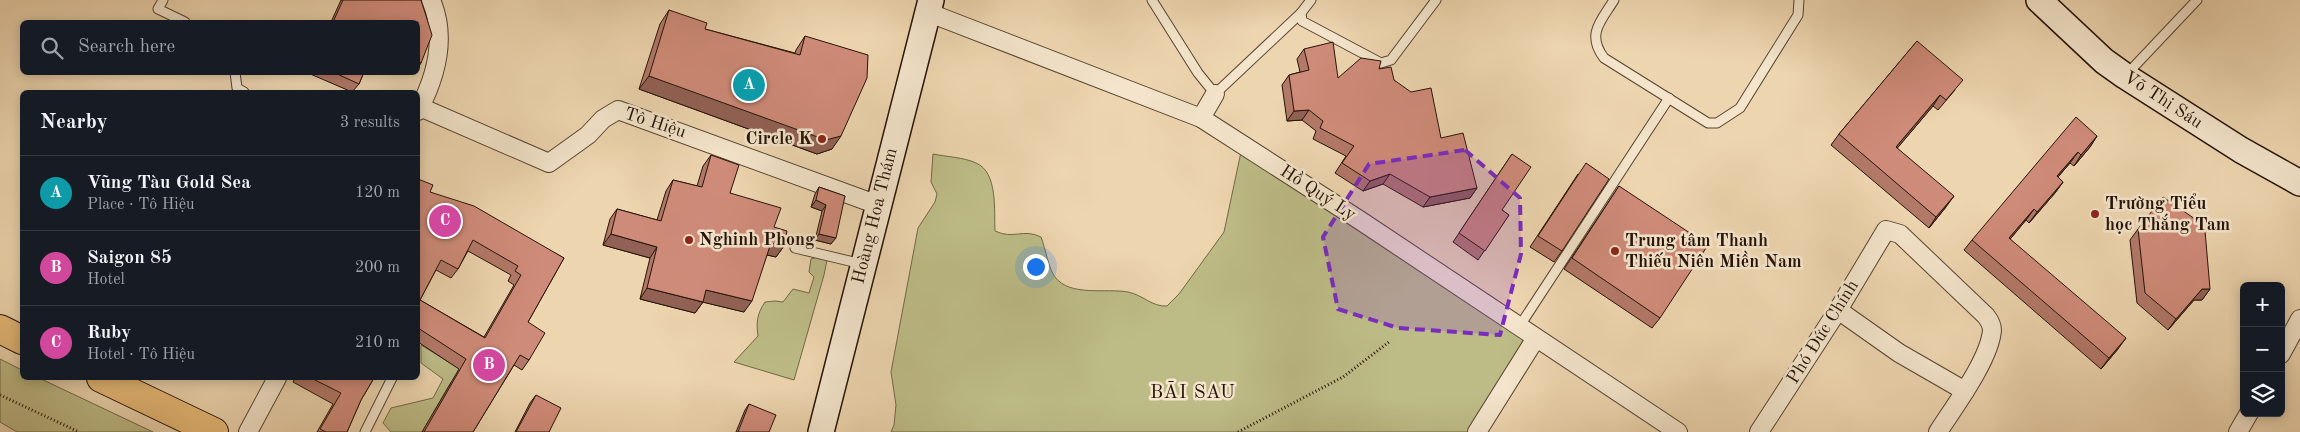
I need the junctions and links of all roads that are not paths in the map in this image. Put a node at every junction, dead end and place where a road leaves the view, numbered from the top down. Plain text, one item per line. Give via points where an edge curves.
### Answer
1 (163, 0) edge
2 (431, 0) edge
3 (1152, 0) edge
4 (1311, 0) edge
5 (1436, 0) edge
6 (1614, 0) edge
7 (1799, 0) edge
8 (2039, 0) edge
9 (2197, 0) edge
10 (929, 6) edge
11 (1301, 13) junction
12 (181, 20) edge
13 (235, 75) edge
14 (2125, 76) junction
15 (240, 90) edge
16 (1215, 94) junction
17 (1669, 98) junction
18 (420, 106) edge
19 (420, 109) edge
20 (1201, 118) junction
21 (2300, 184) edge
22 (878, 204) junction
23 (795, 248) dead end
24 (863, 264) junction
25 (1838, 310) junction
26 (2300, 319) edge
27 (1519, 327) junction
28 (0, 329) edge
29 (1536, 338) junction
30 (20, 339) edge
31 (2285, 347) edge
32 (105, 380) edge
33 (275, 380) edge
34 (391, 380) edge
35 (1965, 392) junction
36 (2247, 417) edge
37 (214, 432) edge
38 (248, 432) edge
39 (365, 432) edge
40 (821, 432) edge
41 (1476, 432) edge
42 (1678, 432) edge
43 (1759, 432) edge
44 (1938, 432) edge
45 (2238, 432) edge

1 - 12 lane via 158,9
2 - 18 street via 439,29 439,53
3 - 16 lane via 1198,74
4 - 11 lane
5 - 11 lane via 1391,60 1381,63 1302,21
6 - 17 lane via 1595,31 1596,47 1604,58
7 - 17 lane via 1798,14 1740,108 1717,123 1708,123
8 - 14 main road, Võ Thị Sáu via 2104,61
9 - 14 lane
10 - 20 street, Hồ Quý Ly
10 - 22 main road, Hoàng Hoa Thám
11 - 16 lane
13 - 15 lane via 237,88
14 - 21 main road, Võ Thị Sáu
16 - 20 street
17 - 27 lane
19 - 22 street, Tô Hiệu via 548,163 618,110 633,113
20 - 27 street, Hồ Quý Ly
22 - 24 main road, Hoàng Hoa Thám
23 - 24 lane
24 - 40 main road, Hoàng Hoa Thám
25 - 35 street via 1899,353
25 - 35 street, Phó Đức Chính via 1886,230 1900,234 1986,316 1992,329
25 - 43 street, Phó Đức Chính
26 - 31 street
27 - 29 street, Hồ Quý Ly
28 - 30 main road
29 - 41 street
29 - 42 street, Hồ Quý Ly
32 - 37 main road
33 - 38 street
34 - 39 lane
35 - 44 street
36 - 45 street

